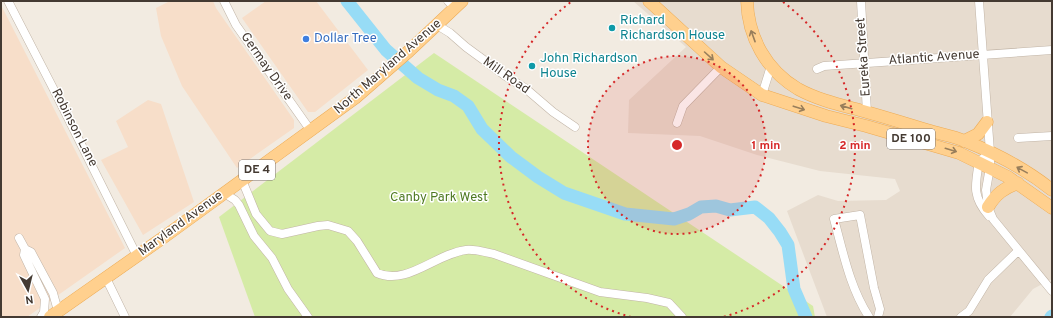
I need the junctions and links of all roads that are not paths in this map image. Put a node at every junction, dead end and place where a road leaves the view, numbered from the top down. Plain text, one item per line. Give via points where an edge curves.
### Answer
1 (8, 1) edge
2 (224, 1) edge
3 (649, 1) edge
4 (747, 1) edge
5 (860, 1) edge
6 (979, 1) edge
7 (455, 3) edge
8 (437, 25) junction
9 (1052, 50) edge
10 (983, 55) junction
11 (864, 63) junction
12 (770, 66) junction
13 (721, 67) junction
14 (817, 69) dead end
15 (762, 95) junction
16 (867, 112) junction
17 (987, 122) junction
18 (677, 123) dead end
19 (575, 127) dead end
20 (872, 128) junction
21 (923, 129) junction
22 (311, 131) junction
23 (1052, 136) edge
24 (1018, 138) dead end
25 (964, 141) junction
26 (990, 152) junction
27 (979, 162) junction
28 (990, 167) junction
29 (242, 180) junction
30 (1018, 183) junction
31 (1052, 190) edge
32 (224, 193) junction
33 (988, 207) junction
34 (1052, 208) edge
35 (993, 219) junction
36 (19, 238) dead end
37 (25, 249) junction
38 (1018, 251) junction
39 (138, 256) junction
40 (106, 278) junction
41 (1052, 291) edge
42 (54, 314) edge
43 (41, 317) edge
44 (125, 317) edge
45 (308, 317) edge
46 (682, 317) edge
47 (869, 317) edge
48 (878, 317) edge
49 (962, 317) edge

1 - 39 street, Robinson Lane
2 - 22 street, Germay Drive via 236,25
3 -> 13 main road, DE 100
12 -> 4 main road, DE 100 via 755,43 749,24
5 - 11 street, Eureka Street
6 - 10 street
7 - 8 main road, North Maryland Avenue / DE 4
8 - 19 street, Mill Road
8 - 22 main road, North Maryland Avenue / DE 4 via 355,98
9 - 10 street, Atlantic Avenue
10 - 11 street, Atlantic Avenue
10 - 17 street
11 - 14 street, Atlantic Avenue via 824,66
11 - 16 street, Eureka Street
12 - 15 street
16 -> 12 main road, DE 100 via 798,89
13 - 15 main road, DE 100
13 - 18 street via 683,106
15 -> 20 main road, DE 100
16 - 21 main road, DE 100
17 - 25 main road via 978,134
17 - 26 street
20 - 21 main road via 883,123 906,129
20 -> 27 main road, DE 100 via 959,153
21 - 25 main road, DE 100
22 - 29 main road, Maryland Avenue / DE 4
23 - 24 street
25 - 26 main road, DE 100
26 - 27 street
26 - 28 street
31 -> 26 main road, DE 100 via 1035,177
27 - 28 main road, DE 100
27 - 35 street via 976,194 984,210
28 - 30 main road, DE 100
28 - 33 street via 986,190
29 - 32 main road, Maryland Avenue / DE 4
29 - 46 street via 256,214 270,231 282,234 328,225 348,231 358,241 377,273 382,275 400,276 450,254 466,250 477,251 494,254 600,292 669,302
30 - 33 main road via 1004,189
30 - 34 main road, DE 100
32 - 39 main road, Maryland Avenue / DE 4
32 - 45 street via 239,205 254,236 272,258 288,289
33 - 35 street
35 - 38 street
36 - 37 street
37 - 42 street via 31,252 52,293
37 - 43 street via 24,255 45,299
38 - 41 street
38 - 49 street via 988,280 969,311
39 - 40 main road, Maryland Avenue / DE 4
40 - 42 main road, Maryland Avenue / DE 4
40 - 44 street
47 - 48 street via 853,285 834,219 860,215 880,309

